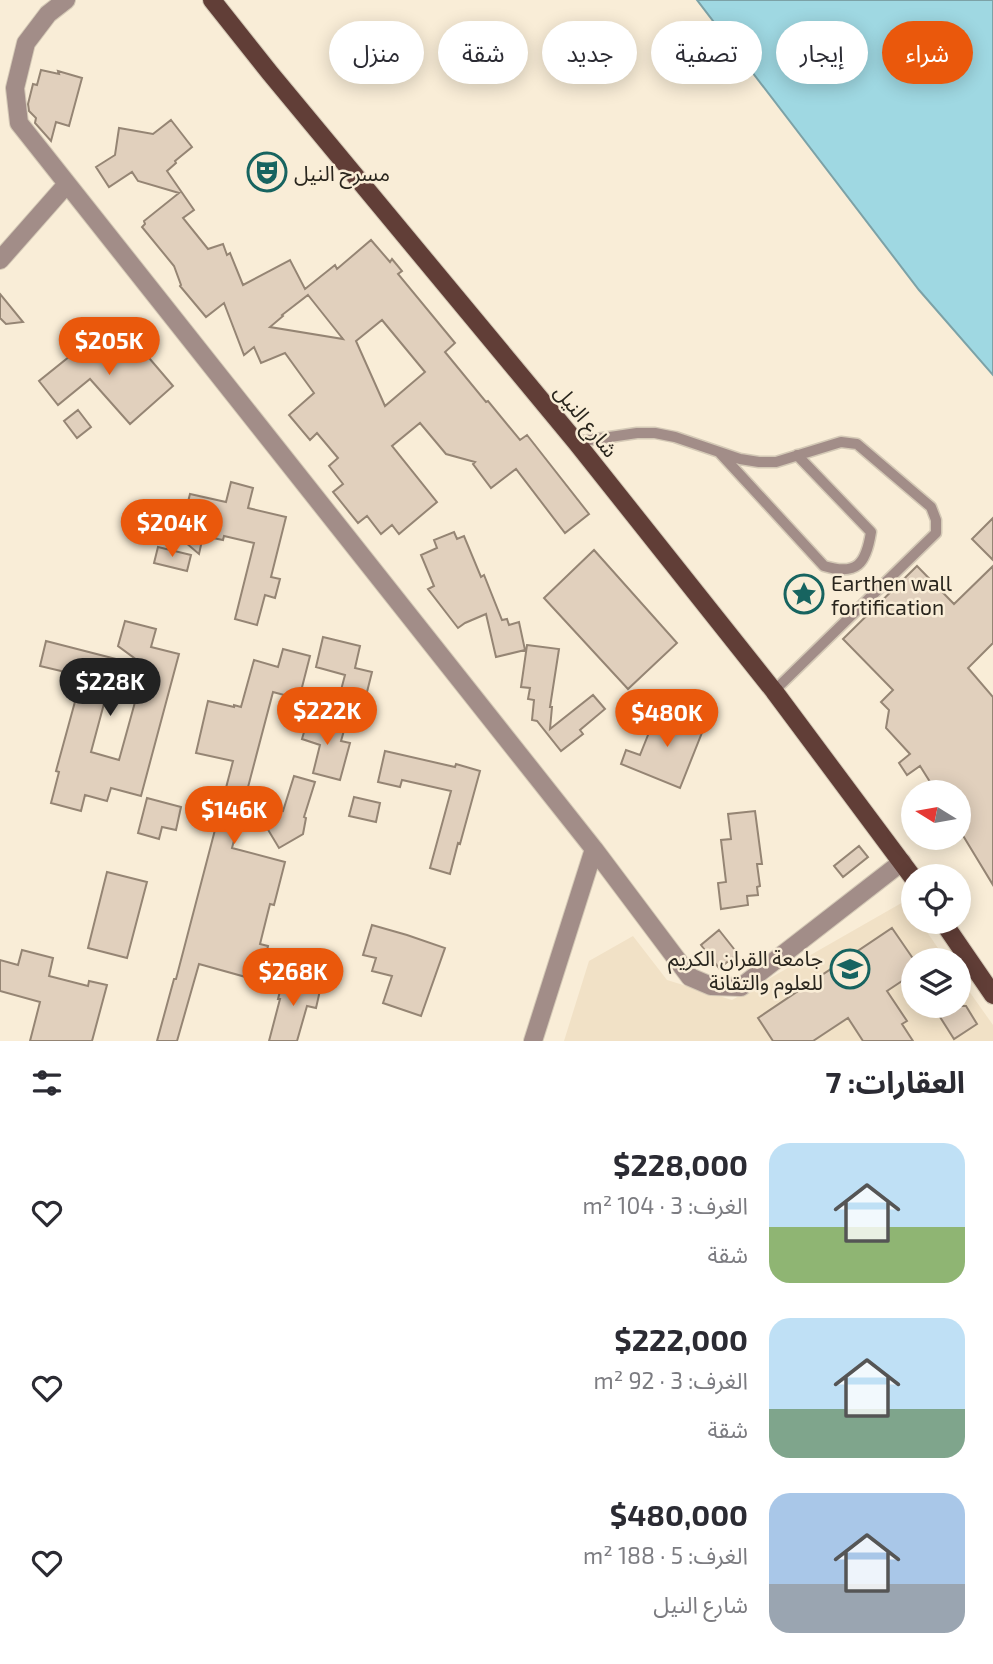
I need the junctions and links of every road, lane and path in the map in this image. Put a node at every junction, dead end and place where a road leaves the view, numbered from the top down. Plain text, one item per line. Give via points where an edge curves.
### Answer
1 (66, 0) edge
2 (212, 0) edge
3 (67, 184) junction
4 (0, 260) edge
5 (576, 442) junction
6 (719, 452) junction
7 (797, 455) junction
8 (774, 691) junction
9 (594, 849) junction
10 (902, 862) joint
11 (951, 934) edge
12 (992, 992) edge
13 (533, 1041) edge

1 - 3 street via 48,14 26,43 15,88 19,123
2 - 5 main road, شارع النيل
3 - 4 street
3 - 9 street
5 - 6 lane via 655,433
5 - 8 main road, شارع النيل
6 - 7 lane via 759,462
6 - 7 lane via 824,566 850,570 868,551 871,532
7 - 8 lane via 841,442 857,444 931,507 936,533
8 - 10 main road, شارع النيل
9 - 10 street via 690,977 711,986 741,987
9 - 13 street
11 - 12 main road

